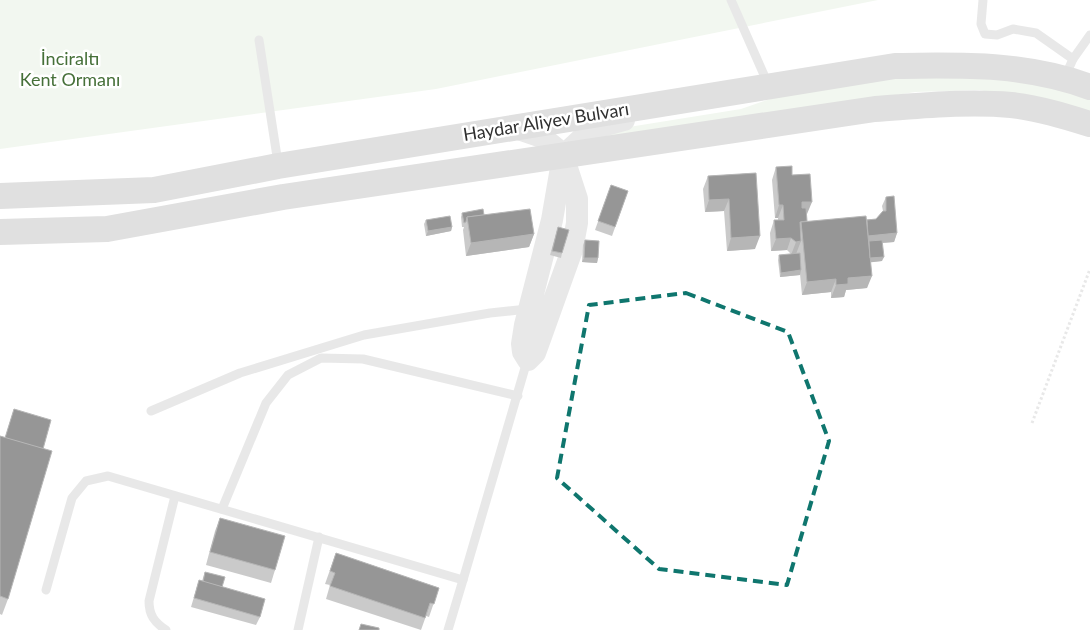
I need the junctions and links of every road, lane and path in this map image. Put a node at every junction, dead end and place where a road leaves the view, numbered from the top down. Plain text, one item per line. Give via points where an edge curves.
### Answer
1 (731, 0) edge
2 (984, 0) edge
3 (1090, 35) edge
4 (259, 40) dead end
5 (1069, 68) junction
6 (1090, 87) edge
7 (763, 88) junction
8 (1090, 124) edge
9 (513, 127) junction
10 (563, 156) junction
11 (278, 166) junction
12 (0, 196) edge
13 (283, 197) junction
14 (0, 232) edge
15 (1090, 269) edge
16 (540, 309) junction
17 (528, 360) joint
18 (518, 396) junction
19 (151, 411) dead end
20 (1032, 423) dead end
21 (174, 496) junction
22 (222, 509) junction
23 (319, 537) junction
24 (463, 580) junction
25 (46, 590) dead end
26 (166, 630) edge
27 (298, 630) edge
28 (448, 630) edge

1 - 7 lane
2 - 5 lane via 981,24 985,34 997,35 1013,29 1036,33
3 - 5 lane
4 - 11 lane
5 - 6 main road, Haydar Aliyev Bulvarı
5 - 7 main road, Haydar Aliyev Bulvarı via 895,66
7 - 9 main road, Haydar Aliyev Bulvarı
7 - 10 street via 714,103 616,121 592,129
8 - 10 main road, Haydar Aliyev Bulvarı via 1011,105 958,103 875,109
9 - 10 street via 542,137
9 - 11 main road, Haydar Aliyev Bulvarı
10 - 13 main road, Haydar Aliyev Bulvarı
10 - 16 street via 577,199 577,224 572,250
11 - 12 main road, Haydar Aliyev Bulvarı via 154,190
11 - 13 main road
13 - 14 main road, Haydar Aliyev Bulvarı via 108,228
15 - 20 path
16 - 17 street via 522,344
16 - 19 lane via 490,313 364,335 240,373
17 - 18 lane
18 - 22 lane via 364,359 321,358 288,375 266,403
18 - 24 lane
21 - 22 lane
21 - 25 lane via 108,476 86,481 72,498
21 - 26 lane via 149,611 155,623
22 - 23 lane
23 - 24 lane
23 - 27 lane
24 - 28 lane

